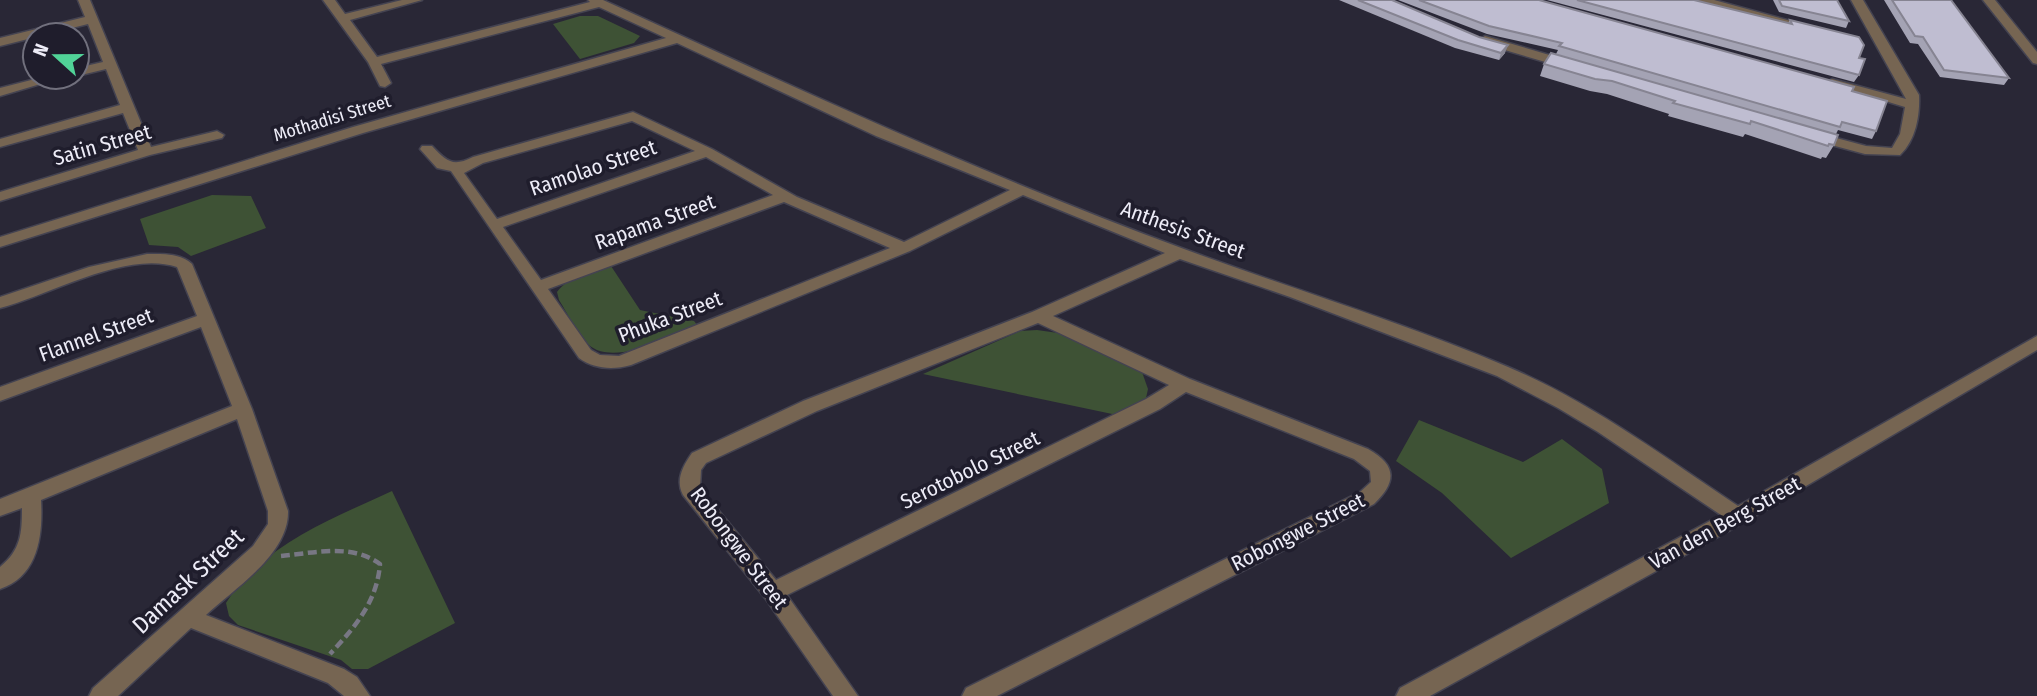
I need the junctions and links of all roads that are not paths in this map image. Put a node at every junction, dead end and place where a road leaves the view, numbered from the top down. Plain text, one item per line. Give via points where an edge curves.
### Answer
1 (84, 0) edge
2 (329, 0) edge
3 (416, 0) edge
4 (1700, 0) edge
5 (1857, 0) edge
6 (1989, 0) edge
7 (597, 1) edge
8 (1739, 5) edge
9 (344, 18) junction
10 (93, 19) junction
11 (1828, 32) edge
12 (1474, 37) edge
13 (677, 38) junction
14 (1864, 40) edge
15 (0, 42) edge
16 (1882, 42) junction
17 (2037, 60) edge
18 (374, 62) junction
19 (110, 64) junction
20 (91, 69) edge
21 (1588, 70) edge
22 (1824, 81) edge
23 (386, 83) dead end
24 (21, 87) edge
25 (0, 92) edge
26 (1913, 105) junction
27 (128, 107) junction
28 (1800, 132) edge
29 (217, 135) dead end
30 (0, 143) edge
31 (427, 149) dead end
32 (146, 152) junction
33 (707, 152) junction
34 (460, 169) junction
35 (1022, 190) junction
36 (785, 196) junction
37 (0, 197) edge
38 (493, 225) junction
39 (0, 242) edge
40 (904, 248) junction
41 (1179, 253) junction
42 (540, 286) junction
43 (0, 303) edge
44 (1038, 316) junction
45 (208, 318) junction
46 (2037, 342) edge
47 (1184, 384) junction
48 (0, 394) edge
49 (243, 409) junction
50 (31, 495) junction
51 (0, 508) edge
52 (1738, 516) junction
53 (0, 580) edge
54 (773, 592) junction
55 (190, 618) junction
56 (101, 696) edge
57 (358, 696) edge
58 (846, 696) edge
59 (974, 696) edge
60 (1408, 696) edge

1 - 10 street
2 - 9 street
3 - 9 street
4 - 8 street
5 - 16 street
6 - 17 street
7 - 13 street, Anthesis Street
7 - 18 street, Anthesis Street
8 - 11 street
9 - 18 street
10 - 15 street
10 - 19 street
12 - 21 street
13 - 35 street, Anthesis Street via 856,123
13 - 39 street, Mothadisi Street via 358,130
14 - 16 street
16 - 26 street via 1910,89
18 - 23 street
19 - 20 street
19 - 27 street
22 - 26 street
24 - 25 street
26 - 28 street via 1904,142 1895,152 1865,150
27 - 30 street
27 - 32 street
29 - 32 street, Satin Street
31 - 34 street via 442,165
32 - 37 street, Satin Street
33 - 34 street via 633,116
33 - 36 street
33 - 38 street, Ramolao Street
34 - 38 street, Phuka Street via 457,178
35 - 40 street, Phuka Street
35 - 41 street, Anthesis Street
36 - 40 street
36 - 42 street, Rapama Street
38 - 42 street, Phuka Street
40 - 42 street, Phuka Street via 625,361 593,360 585,354
41 - 44 street, Robongwe Street
41 - 52 street, Anthesis Street via 1503,372 1605,427
43 - 45 street, Damask Street via 123,262 164,256 184,264
44 - 47 street, Robongwe Street
44 - 54 street, Robongwe Street via 810,406 699,458 691,469 690,490
45 - 48 street, Flannel Street
45 - 49 street, Damask Street
46 - 52 street, Van den Berg Street
47 - 54 street, Serotobolo Street via 1153,404
47 - 59 street, Robongwe Street via 1375,461 1381,485 1367,498
49 - 50 street
49 - 55 street, Damask Street via 278,511 278,525 254,557
50 - 51 street
50 - 53 street via 32,543
52 - 60 street, Van den Berg Street
54 - 58 street, Robongwe Street
55 - 56 street, Damask Street
55 - 57 street via 316,668 349,684

